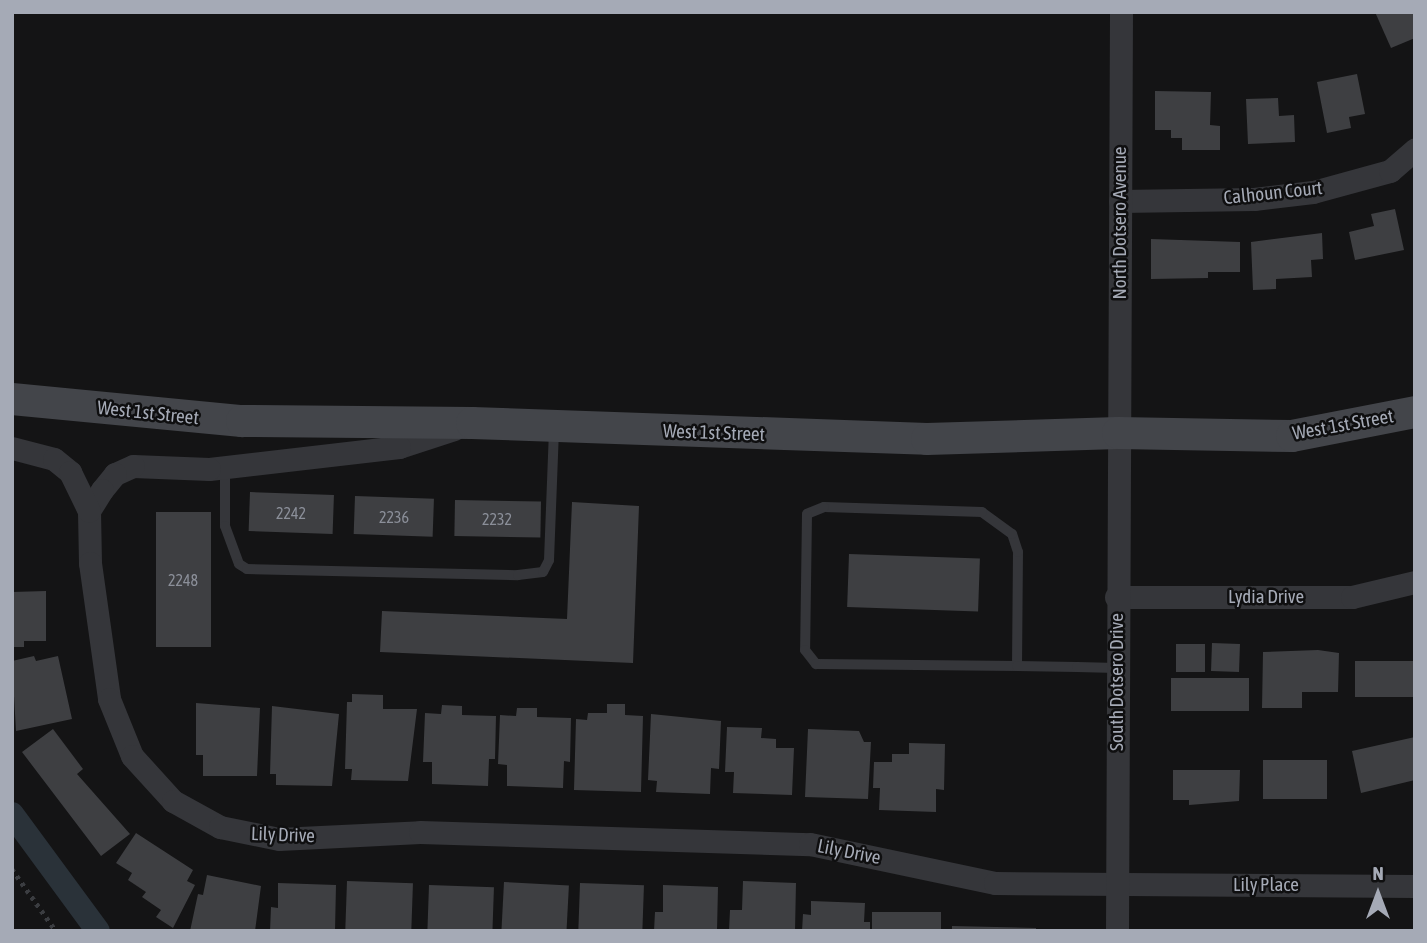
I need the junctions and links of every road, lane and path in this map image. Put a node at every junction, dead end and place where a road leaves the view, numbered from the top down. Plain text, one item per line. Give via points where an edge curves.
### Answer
1 (1121, 12) edge
2 (1415, 149) edge
3 (1120, 201) junction
4 (12, 399) edge
5 (1415, 412) edge
6 (472, 423) junction
7 (554, 427) junction
8 (1118, 433) junction
9 (12, 448) edge
10 (225, 467) junction
11 (89, 511) junction
12 (1415, 582) edge
13 (1116, 597) junction
14 (1017, 667) junction
15 (1117, 668) junction
16 (12, 869) edge
17 (1118, 883) junction
18 (1415, 886) edge
19 (56, 931) edge
20 (1117, 931) edge

1 - 3 street, North Dotsero Avenue
2 - 3 street, Calhoun Court via 1390,171 1313,192 1254,199
3 - 8 street, North Dotsero Avenue
4 - 6 main road, West 1st Street via 242,421
5 - 8 main road, West 1st Street via 1292,436
6 - 7 main road, West 1st Street
6 - 10 street via 399,447
7 - 8 main road, West 1st Street via 927,439
7 - 10 lane via 549,560 543,572 247,569 239,564 225,526
8 - 13 street, South Dotsero Drive
9 - 11 street via 54,459 70,472
10 - 11 street via 133,466 115,474
11 - 17 street, Lily Drive via 90,563 118,729 150,780 183,807 220,828 279,839 420,832 810,844 995,883
12 - 13 street, Lydia Drive via 1352,597
13 - 15 street, South Dotsero Drive
14 - 14 lane via 816,664 805,650 807,514 824,507 982,512 1012,534 1018,552
14 - 15 lane
15 - 17 street, South Dotsero Drive
16 - 19 path
17 - 18 street, Lily Place
17 - 20 street, South Dotsero Drive

